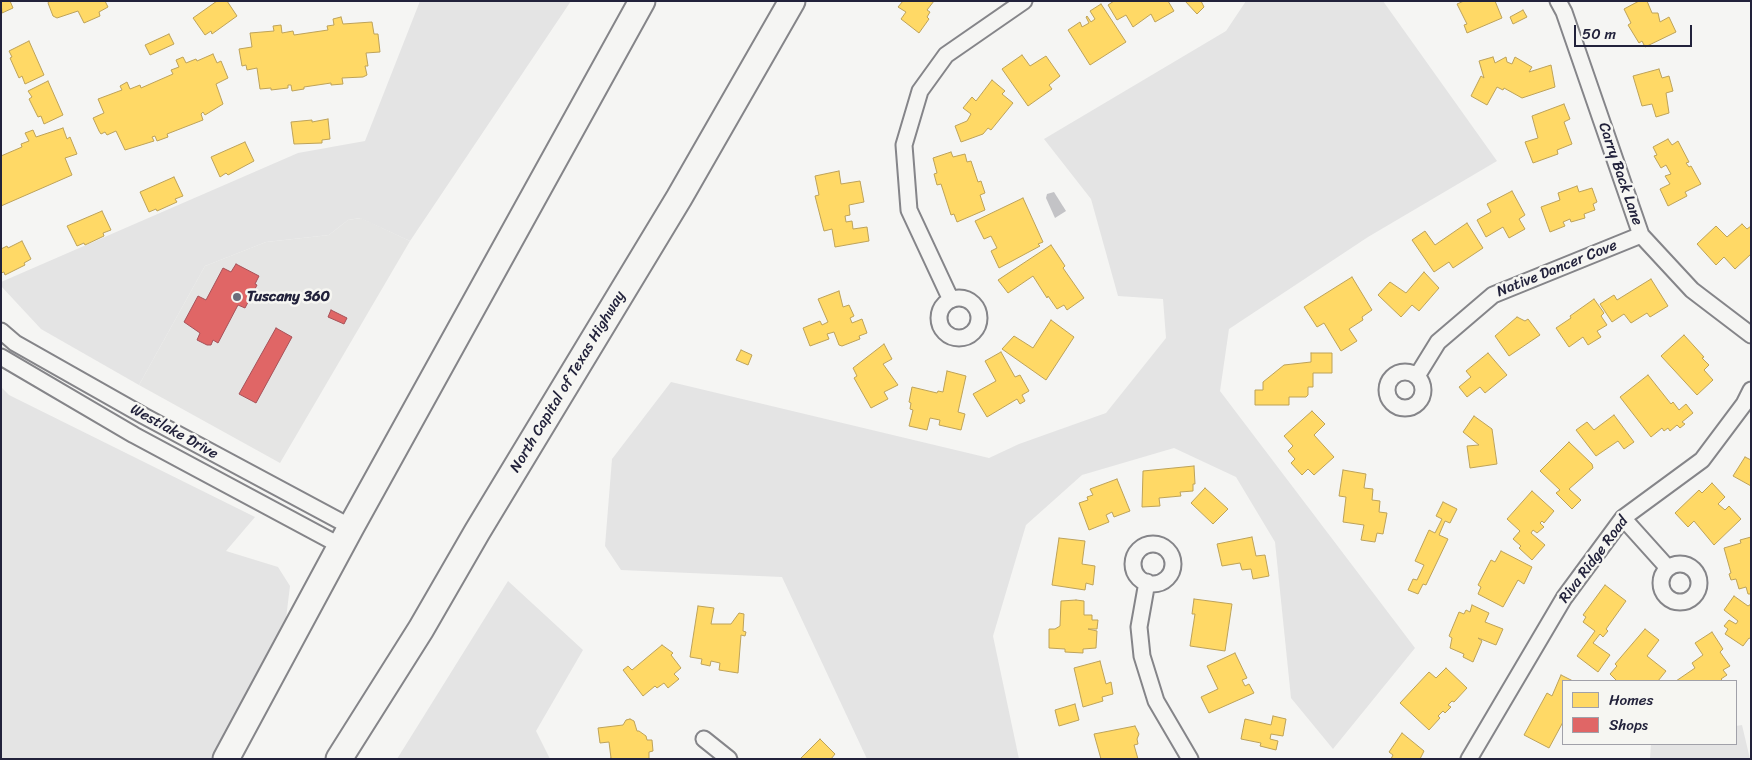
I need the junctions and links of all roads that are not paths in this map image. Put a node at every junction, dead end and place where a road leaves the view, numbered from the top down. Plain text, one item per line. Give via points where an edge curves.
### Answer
1 (642, 1) edge
2 (792, 1) edge
3 (1024, 1) edge
4 (1558, 1) edge
5 (1642, 235) junction
6 (951, 300) dead end
7 (1, 331) edge
8 (1751, 336) edge
9 (1, 358) edge
10 (1417, 376) dead end
11 (1751, 390) edge
12 (1623, 518) junction
13 (346, 536) junction
14 (1668, 568) dead end
15 (1148, 582) dead end
16 (704, 739) dead end
17 (226, 759) edge
18 (339, 759) edge
19 (728, 759) edge
20 (1190, 759) edge
21 (1469, 759) edge

1 - 13 highway
2 - 18 highway, North Capital of Texas Highway via 679,198 476,532 421,629
3 - 6 street via 946,55 920,91 904,145 909,210
4 - 5 street, Carry Back Lane
5 - 8 street, Carry Back Lane via 1692,290
5 - 10 street, Native Dancer Cove via 1493,295 1438,342
7 - 13 street, Westlake Drive via 15,343
9 - 13 street, Westlake Drive via 134,435
11 - 12 street, Riva Ridge Road via 1702,460
12 - 14 street
12 - 21 street, Riva Ridge Road via 1564,598
13 - 17 highway
15 - 20 street via 1139,627 1142,656 1156,701
16 - 19 street

